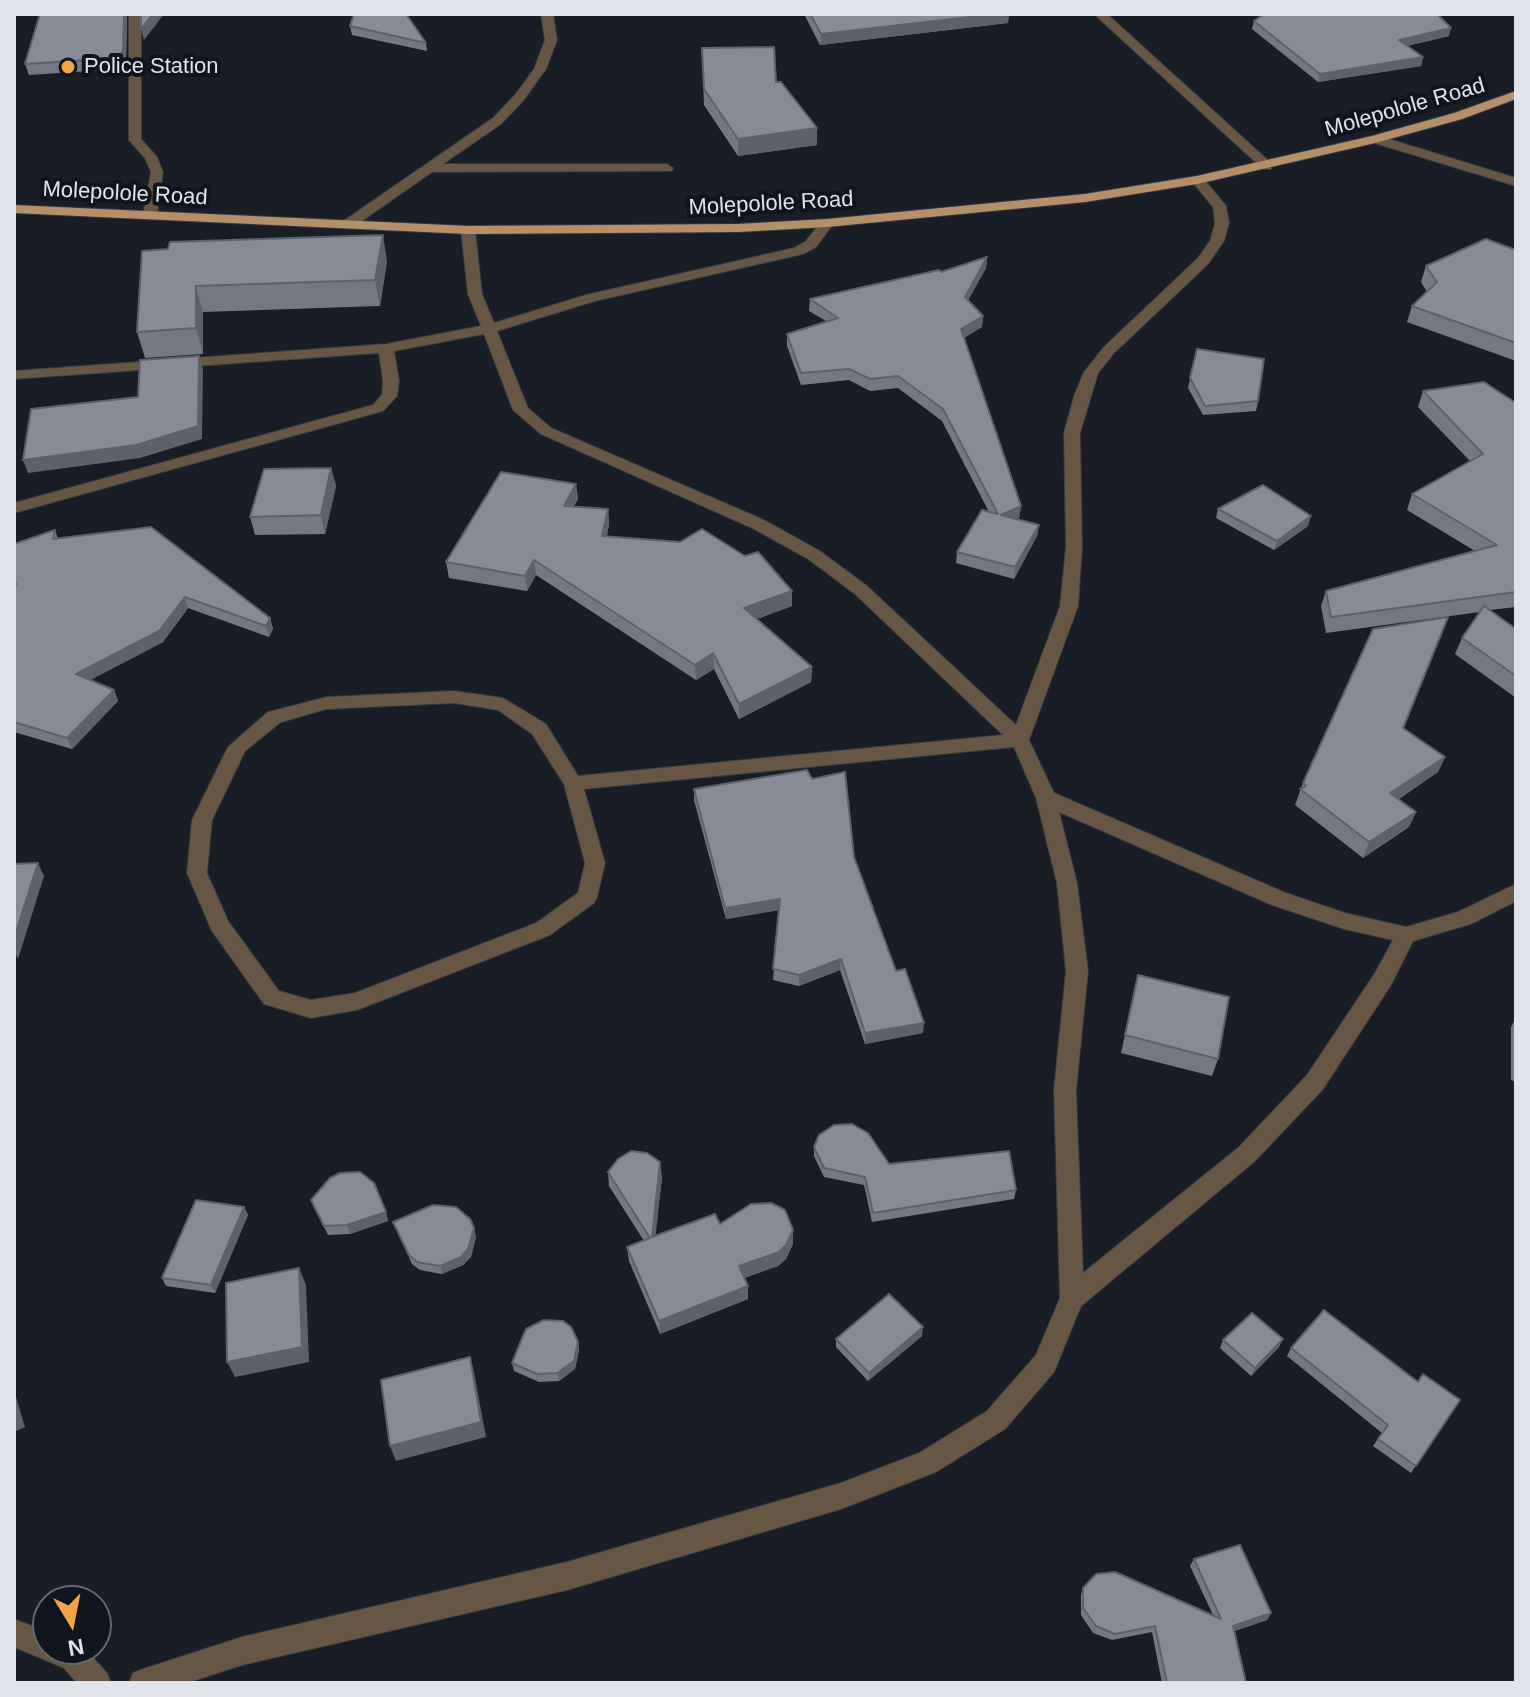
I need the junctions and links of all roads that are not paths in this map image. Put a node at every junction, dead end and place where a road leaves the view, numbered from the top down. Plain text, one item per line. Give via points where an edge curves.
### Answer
1 (135, 14) edge
2 (547, 14) edge
3 (1100, 14) edge
4 (1516, 95) edge
5 (1375, 139) junction
6 (1267, 166) junction
7 (429, 168) junction
8 (667, 168) dead end
9 (1197, 180) junction
10 (1516, 182) edge
11 (14, 209) edge
12 (150, 215) junction
13 (827, 223) junction
14 (347, 225) junction
15 (468, 230) junction
16 (490, 329) junction
17 (386, 348) junction
18 (14, 375) edge
19 (14, 508) edge
20 (1020, 740) junction
21 (573, 783) junction
22 (1046, 798) junction
23 (1516, 892) edge
24 (1406, 935) junction
25 (1072, 1298) junction
26 (80, 1665) edge
27 (97, 1683) edge
28 (143, 1683) edge

1 - 12 street via 135,140 157,172
2 - 7 street via 551,40 540,69 519,98 497,121
3 - 6 street
4 - 5 main road, Molepolole Road
5 - 6 main road, Molepolole Road
5 - 10 street
6 - 9 main road, Molepolole Road
7 - 8 street
7 - 14 street
9 - 13 main road, Molepolole Road via 1085,198
9 - 20 street via 1219,206 1217,241 1203,261 1109,350 1091,372 1082,396 1072,433 1069,606
11 - 12 main road, Molepolole Road
12 - 14 main road, Molepolole Road
13 - 15 main road, Molepolole Road
13 - 16 street via 798,251 618,291
14 - 15 main road, Molepolole Road
15 - 16 street via 475,294
16 - 17 street
16 - 20 street via 521,410 546,431 758,524 814,555 861,590
17 - 18 street
17 - 19 street via 391,381 389,396 378,408
20 - 21 street
20 - 22 street
21 - 21 street via 595,863 587,897 543,929 357,1001 311,1009 272,998 219,925 197,873 202,820 237,747 275,717 327,703 454,697 503,704 539,729
22 - 24 street via 1279,899
22 - 25 street via 1067,883 1077,971 1065,1090
23 - 24 street via 1464,918
24 - 25 street via 1315,1082 1247,1154
25 - 28 street via 1045,1363 996,1420 927,1463 841,1496 567,1576 242,1651
26 - 27 street

